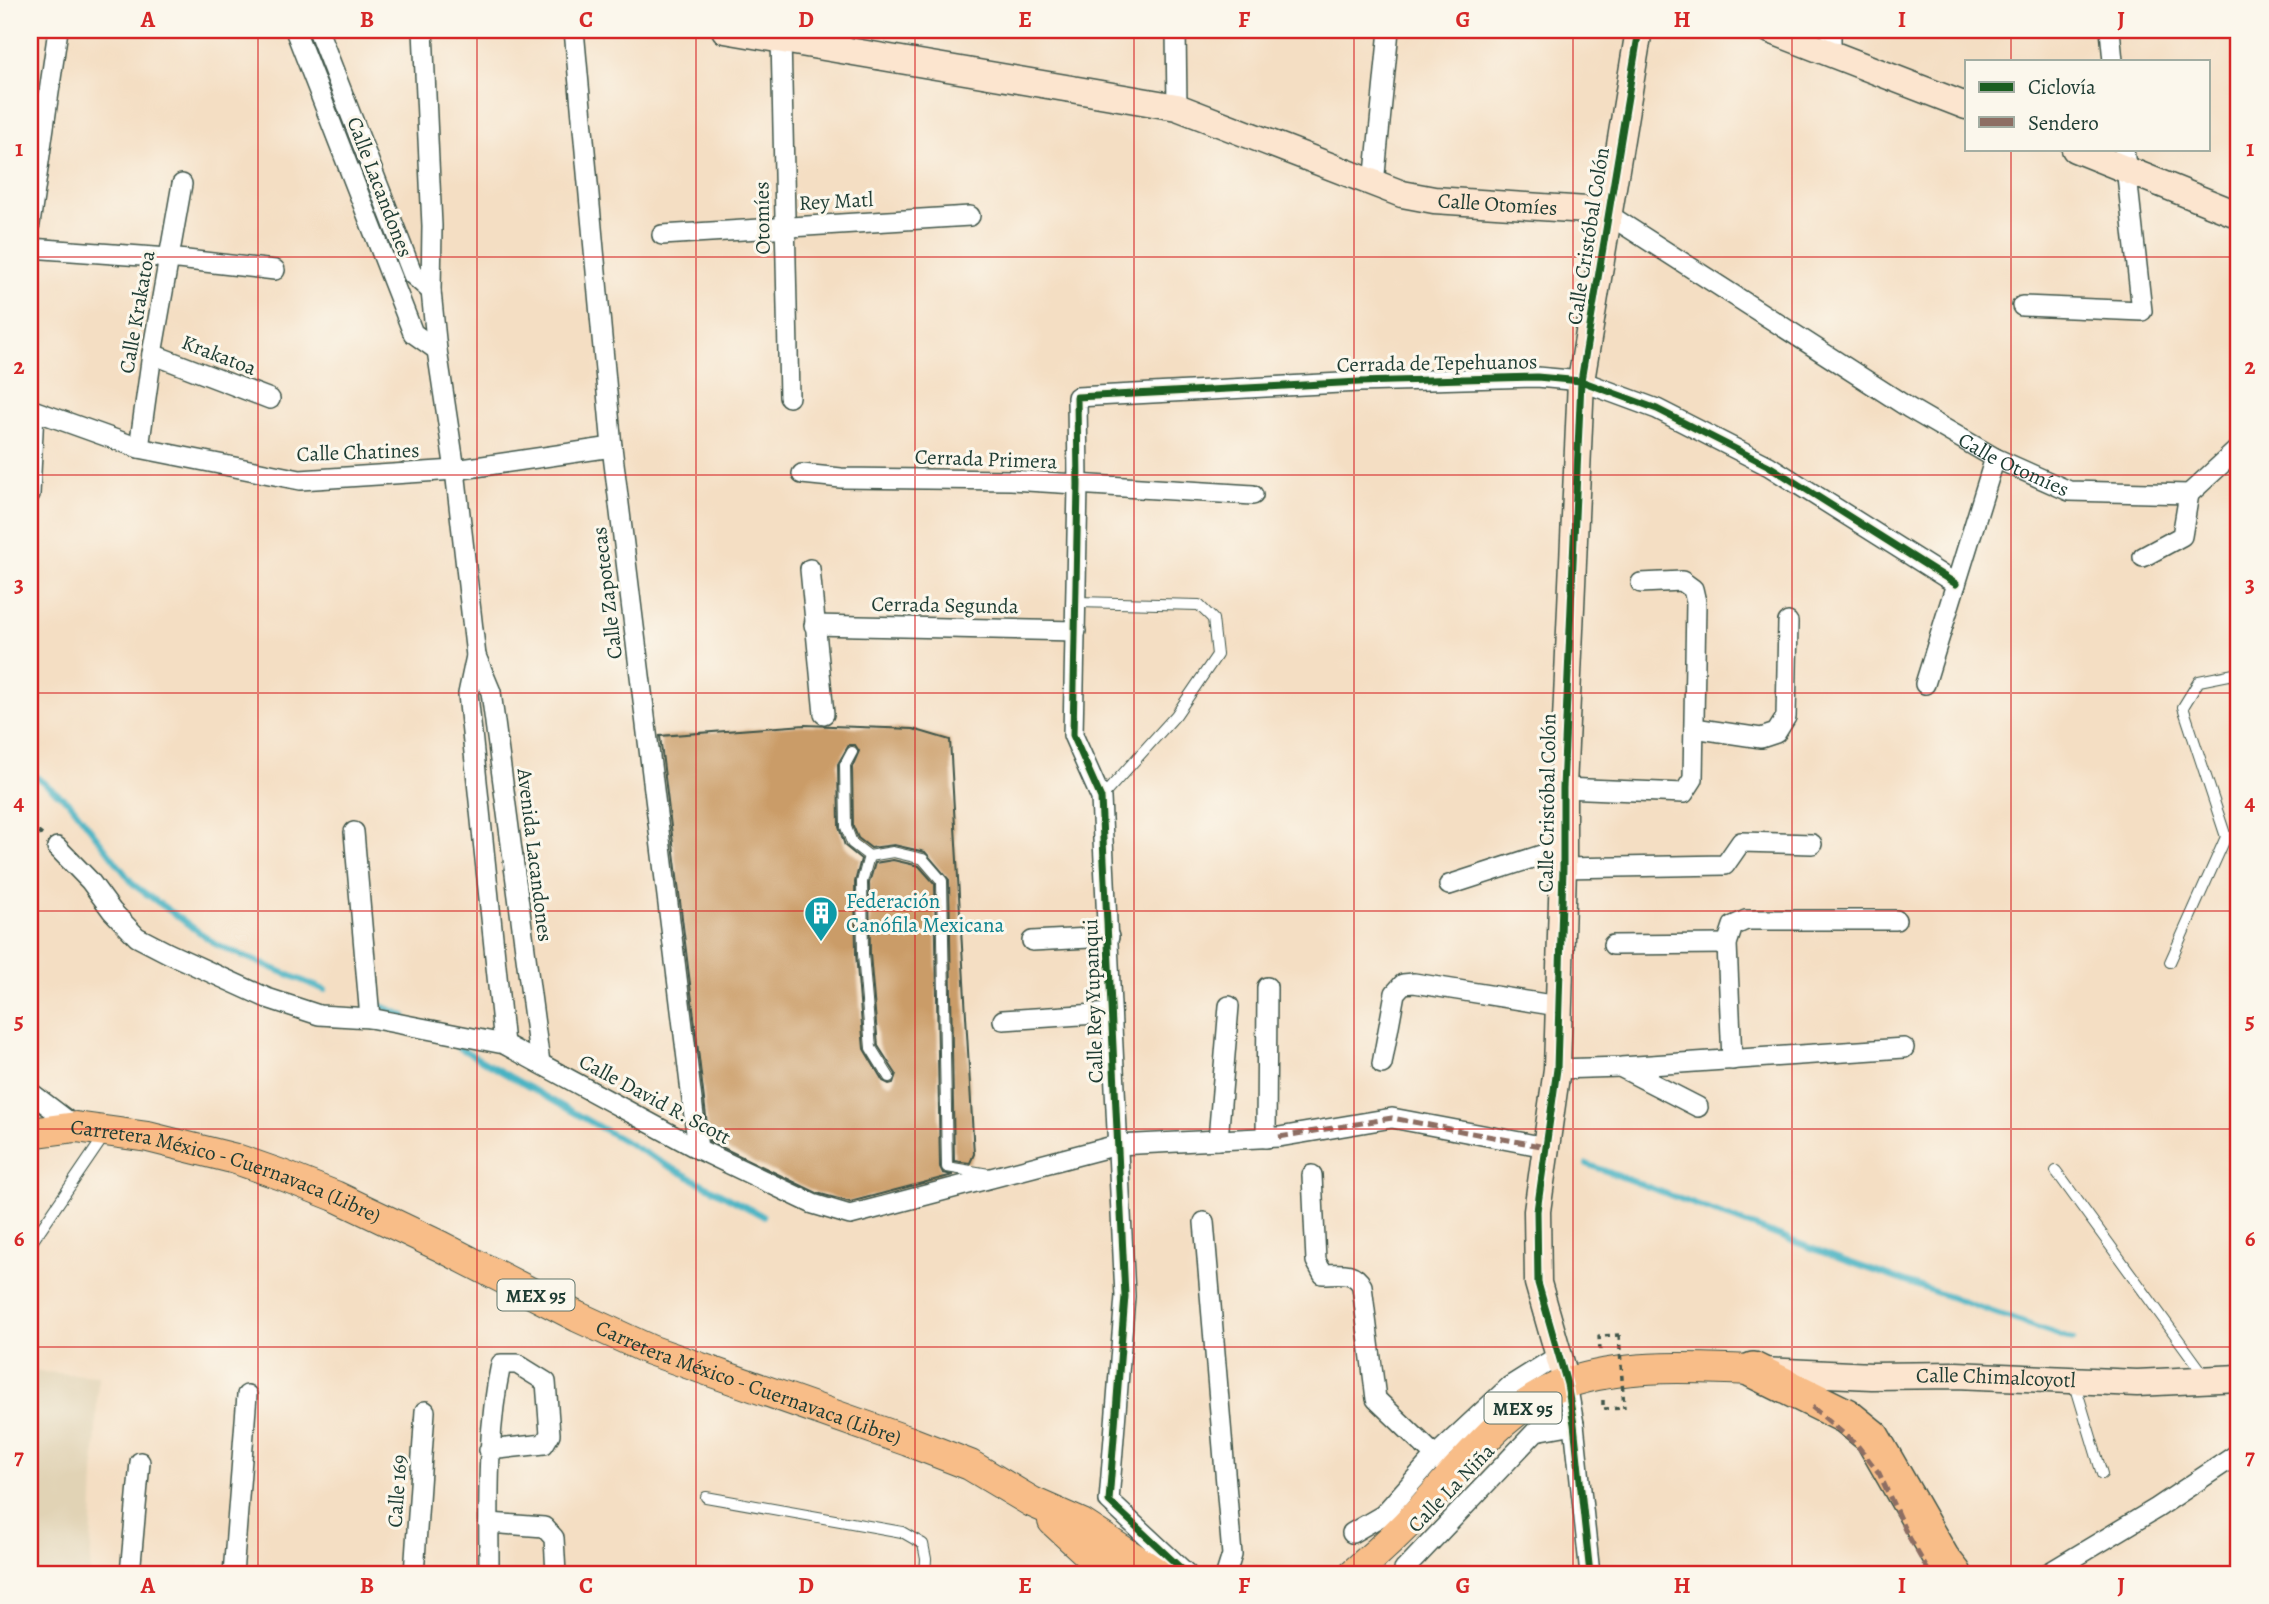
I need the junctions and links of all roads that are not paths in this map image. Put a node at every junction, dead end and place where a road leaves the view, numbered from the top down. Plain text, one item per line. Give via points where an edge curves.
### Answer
1 (58, 30) edge
2 (295, 30) edge
3 (318, 30) edge
4 (423, 30) edge
5 (573, 30) edge
6 (725, 30) edge
7 (1177, 30) edge
8 (1389, 30) edge
9 (1639, 30) edge
10 (1770, 30) edge
11 (2110, 30) edge
12 (781, 38) junction
13 (1831, 42) edge
14 (2113, 60) edge
15 (1965, 106) edge
16 (1177, 107) junction
17 (2079, 150) edge
18 (2125, 159) edge
19 (182, 184) dead end
20 (1374, 184) junction
21 (1609, 215) junction
22 (2239, 215) edge
23 (970, 216) dead end
24 (30, 218) edge
25 (785, 227) junction
26 (662, 235) dead end
27 (30, 248) edge
28 (169, 258) junction
29 (275, 270) dead end
30 (431, 291) junction
31 (2022, 306) dead end
32 (437, 350) junction
33 (152, 354) junction
34 (1581, 381) junction
35 (789, 397) dead end
36 (1077, 397) joint
37 (270, 398) dead end
38 (32, 410) edge
39 (612, 447) junction
40 (139, 448) junction
41 (2239, 448) edge
42 (1995, 458) junction
43 (455, 470) junction
44 (802, 474) dead end
45 (1079, 485) junction
46 (30, 494) edge
47 (2189, 494) junction
48 (1253, 495) dead end
49 (2143, 557) dead end
50 (810, 569) dead end
51 (1641, 583) dead end
52 (1956, 583) junction
53 (1077, 602) junction
54 (1788, 622) dead end
55 (814, 625) junction
56 (1076, 631) junction
57 (476, 656) junction
58 (2239, 673) edge
59 (1925, 684) dead end
60 (824, 714) dead end
61 (1694, 728) junction
62 (852, 752) dead end
63 (500, 759) junction
64 (475, 761) junction
65 (1563, 788) junction
66 (1101, 798) junction
67 (354, 832) dead end
68 (2226, 837) junction
69 (2239, 837) edge
70 (1812, 844) dead end
71 (57, 847) dead end
72 (869, 856) junction
73 (1563, 858) junction
74 (513, 860) junction
75 (486, 863) junction
76 (1449, 885) dead end
77 (1896, 920) dead end
78 (1109, 937) junction
79 (1032, 941) dead end
80 (523, 944) junction
81 (1727, 944) junction
82 (1613, 945) dead end
83 (494, 946) junction
84 (2170, 962) dead end
85 (1267, 987) dead end
86 (1229, 1006) dead end
87 (1558, 1006) junction
88 (1111, 1013) junction
89 (370, 1018) junction
90 (1003, 1020) dead end
91 (504, 1044) junction
92 (1904, 1048) dead end
93 (1732, 1060) junction
94 (540, 1063) junction
95 (1382, 1064) dead end
96 (1622, 1067) junction
97 (1557, 1069) junction
98 (889, 1077) dead end
99 (30, 1092) edge
100 (1699, 1107) dead end
101 (76, 1127) junction
102 (107, 1131) junction
103 (30, 1133) edge
104 (1272, 1138) junction
105 (1218, 1140) junction
106 (1117, 1145) junction
107 (1546, 1147) junction
108 (698, 1149) junction
109 (2056, 1171) dead end
110 (1312, 1175) dead end
111 (1003, 1176) junction
112 (1204, 1222) dead end
113 (30, 1245) edge
114 (1562, 1370) junction
115 (1753, 1370) junction
116 (2239, 1378) edge
117 (2207, 1380) junction
118 (2074, 1381) junction
119 (247, 1395) dead end
120 (425, 1411) dead end
121 (1574, 1424) junction
122 (489, 1450) junction
123 (2239, 1453) edge
124 (140, 1462) dead end
125 (1444, 1464) junction
126 (2102, 1474) dead end
127 (706, 1497) dead end
128 (1032, 1502) junction
129 (489, 1522) junction
130 (1352, 1533) dead end
131 (130, 1574) edge
132 (233, 1574) edge
133 (414, 1574) edge
134 (489, 1574) edge
135 (556, 1574) edge
136 (925, 1574) edge
137 (1110, 1574) edge
138 (1158, 1574) edge
139 (1187, 1574) edge
140 (1226, 1574) edge
141 (1353, 1574) edge
142 (1404, 1574) edge
143 (1590, 1574) edge
144 (1954, 1574) edge
145 (2047, 1574) edge

1 - 24 street
2 - 32 street, Calle Lacandones via 413,334
3 - 30 street, Calle Lacandones via 414,275
4 - 30 street, Avenida Lacandones
5 - 39 street, Calle Zapotecas
6 - 12 street, Calle Otomíes
7 - 16 street
8 - 20 street
9 - 21 street, Calle Cristóbal Colón
10 - 13 street
11 - 14 street
12 - 16 street, Calle Otomíes
12 - 25 street, Otomíes
13 - 15 street
16 - 20 street, Calle Otomíes
17 - 18 street
18 - 22 street
18 - 31 street via 2142,311
19 - 28 street, Calle Krakatoa
20 - 21 street, Calle Otomíes via 1434,200
21 - 34 street, Calle Cristóbal Colón
21 - 42 street, Calle Otomíes via 1909,408
23 - 25 street, Rey Matl
25 - 26 street, Rey Matl
25 - 35 street, Otomíes
27 - 28 street
28 - 29 street
28 - 33 street, Calle Krakatoa
30 - 32 street, Avenida Lacandones
32 - 43 street, Avenida Lacandones
33 - 37 street, Krakatoa
33 - 40 street, Calle Krakatoa
34 - 36 street, Cerrada de Tepehuanos via 1537,377 1359,382
34 - 52 street, Cerrada de Tepehuanos via 1657,409 1769,466
34 - 65 street, Calle Cristóbal Colón
36 - 45 street, Calle Rey Yupanqui
38 - 40 street, Calle Chatines
38 - 46 street
39 - 43 street, Calle Chatines
39 - 108 street, Calle Zapotecas
40 - 43 street, Calle Chatines via 300,480
41 - 47 street
42 - 47 street, Calle Otomíes via 2069,491
42 - 52 street
43 - 57 street, Avenida Lacandones
44 - 45 street, Cerrada Primera
45 - 48 street, Cerrada Primera
45 - 53 street, Calle Rey Yupanqui
47 - 49 street via 2182,536
50 - 55 street
51 - 61 street via 1682,581 1693,589
52 - 59 street
53 - 56 street, Calle Rey Yupanqui
53 - 66 lane via 1199,606 1213,619 1217,655 1176,715
54 - 61 street via 1786,718 1776,733 1760,738
55 - 56 street, Cerrada Segunda
55 - 60 street
56 - 66 street, Calle Rey Yupanqui via 1073,735
57 - 63 street, Avenida Lacandones via 491,692
57 - 64 street, Avenida Lacandones via 468,694
58 - 68 lane via 2199,681 2183,707
61 - 65 street via 1693,779 1684,793
62 - 72 lane via 845,765 846,827 852,843
63 - 64 street
63 - 74 street, Avenida Lacandones
64 - 75 street, Avenida Lacandones
65 - 73 street, Calle Cristóbal Colón
66 - 78 street, Calle Rey Yupanqui
67 - 89 street
68 - 69 lane
68 - 84 lane
70 - 73 street via 1741,842 1725,865
71 - 89 street, Calle David R. Scott via 137,937 267,998 319,1015
72 - 98 lane via 862,882 871,1048
72 - 111 lane via 893,852 923,859 942,881 947,1167
73 - 76 street
73 - 87 street, Calle Cristóbal Colón
74 - 75 street
74 - 80 street, Avenida Lacandones
75 - 83 street, Avenida Lacandones
77 - 81 street via 1746,919 1733,926
78 - 79 street
78 - 88 street, Calle Rey Yupanqui
80 - 83 street
80 - 94 street, Avenida Lacandones
81 - 82 street
81 - 93 street
83 - 91 street, Avenida Lacandones
85 - 104 street
86 - 105 street
87 - 95 street via 1403,984 1395,993
87 - 97 street, Calle Cristóbal Colón
88 - 90 street
88 - 106 street, Calle Rey Yupanqui
89 - 91 street, Calle David R. Scott
91 - 94 street, Calle David R. Scott
92 - 93 street
93 - 96 street
94 - 108 street, Calle David R. Scott
96 - 97 street
96 - 100 street
97 - 107 street, Calle Cristóbal Colón
99 - 101 street
101 - 102 main road, Carretera México - Cuernavaca (Libre) / MEX 95
101 - 103 main road, Carretera México - Cuernavaca (Libre) / MEX 95
102 - 113 lane
102 - 128 main road, Carretera México - Cuernavaca (Libre) / MEX 95 via 236,1159 314,1187 650,1350 970,1465
104 - 105 street, Calle David R. Scott
104 - 107 street, Calle David R. Scott via 1392,1118
105 - 106 street, Calle David R. Scott
106 - 111 street, Calle David R. Scott
106 - 139 street, Calle Rey Yupanqui via 1125,1296 1108,1501
107 - 114 street, Calle Cristóbal Colón via 1537,1211 1538,1283
108 - 111 street, Calle David R. Scott via 813,1204 850,1215
109 - 117 lane
110 - 125 street via 1316,1261 1323,1274 1350,1274 1362,1286 1376,1399
112 - 140 street via 1232,1555
114 - 115 main road, MEX 95
114 - 121 street, Calle Cristóbal Colón
114 - 125 main road, MEX 95 via 1536,1400
115 - 118 street, Calle Chimalcoyotl
115 - 144 highway via 1846,1416 1872,1437
116 - 117 street, Calle Chimalcoyotl
117 - 118 street, Calle Chimalcoyotl
118 - 126 lane
119 - 132 street
120 - 133 street, Calle 169
121 - 142 street, Calle La Niña via 1536,1432
121 - 143 street, Calle Cristóbal Colón
122 - 122 street via 501,1364 517,1364 546,1382 550,1434 544,1444
122 - 129 street
123 - 145 street
124 - 131 street
125 - 130 street via 1382,1515
125 - 141 main road, MEX 95 via 1387,1544
127 - 136 lane via 902,1532 923,1544
128 - 137 main road, Carretera México - Cuernavaca (Libre) / MEX 95
128 - 138 main road, Carretera México - Cuernavaca (Libre) / MEX 95 via 1082,1524
129 - 134 street
129 - 135 street via 544,1527 554,1538

